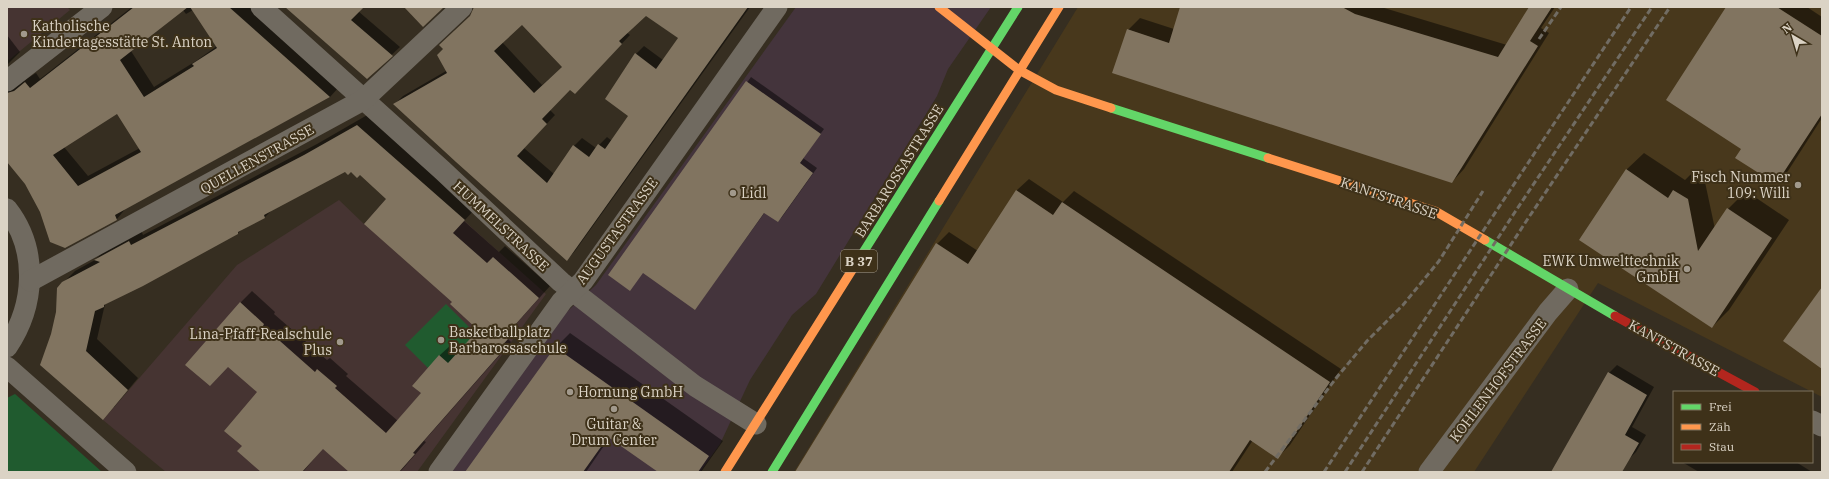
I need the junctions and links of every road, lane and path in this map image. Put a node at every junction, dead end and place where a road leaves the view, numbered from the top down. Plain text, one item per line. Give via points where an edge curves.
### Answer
1 (102, 7) edge
2 (262, 7) edge
3 (462, 7) edge
4 (777, 7) edge
5 (939, 7) edge
6 (1018, 7) edge
7 (1059, 7) edge
8 (991, 49) junction
9 (1019, 70) junction
10 (7, 81) edge
11 (364, 100) junction
12 (7, 209) edge
13 (30, 281) junction
14 (1568, 289) junction
15 (572, 291) junction
16 (7, 347) edge
17 (7, 367) edge
18 (1754, 391) edge
19 (1813, 422) edge
20 (756, 424) junction
21 (1822, 426) edge
22 (126, 472) edge
23 (439, 472) edge
24 (725, 472) edge
25 (772, 472) edge
26 (1429, 472) edge

1 - 10 street
2 - 11 street, HUMMELSTRASSE
3 - 11 street, QUELLENSTRASSE
4 - 15 street, AUGUSTASTRASSE via 583,281
5 - 8 main road, KANTSTRASSE
6 - 8 main road, BARBAROSSASTRASSE / B 37
7 - 9 main road, B 37
8 - 9 main road, KANTSTRASSE
8 - 20 main road, BARBAROSSASTRASSE / B 37
9 - 14 main road, KANTSTRASSE via 1056,90 1435,211
9 - 25 main road, B 37
11 - 13 street, QUELLENSTRASSE
11 - 15 street, HUMMELSTRASSE
12 - 13 street via 26,246
13 - 16 street via 22,320
14 - 18 main road, KANTSTRASSE
14 - 26 street, KOHLENHOFSTRASSE via 1548,312
15 - 20 street, HUMMELSTRASSE via 695,386
15 - 23 street, AUGUSTASTRASSE via 562,301
17 - 22 street
19 - 21 street
20 - 24 main road, BARBAROSSASTRASSE / B 37

